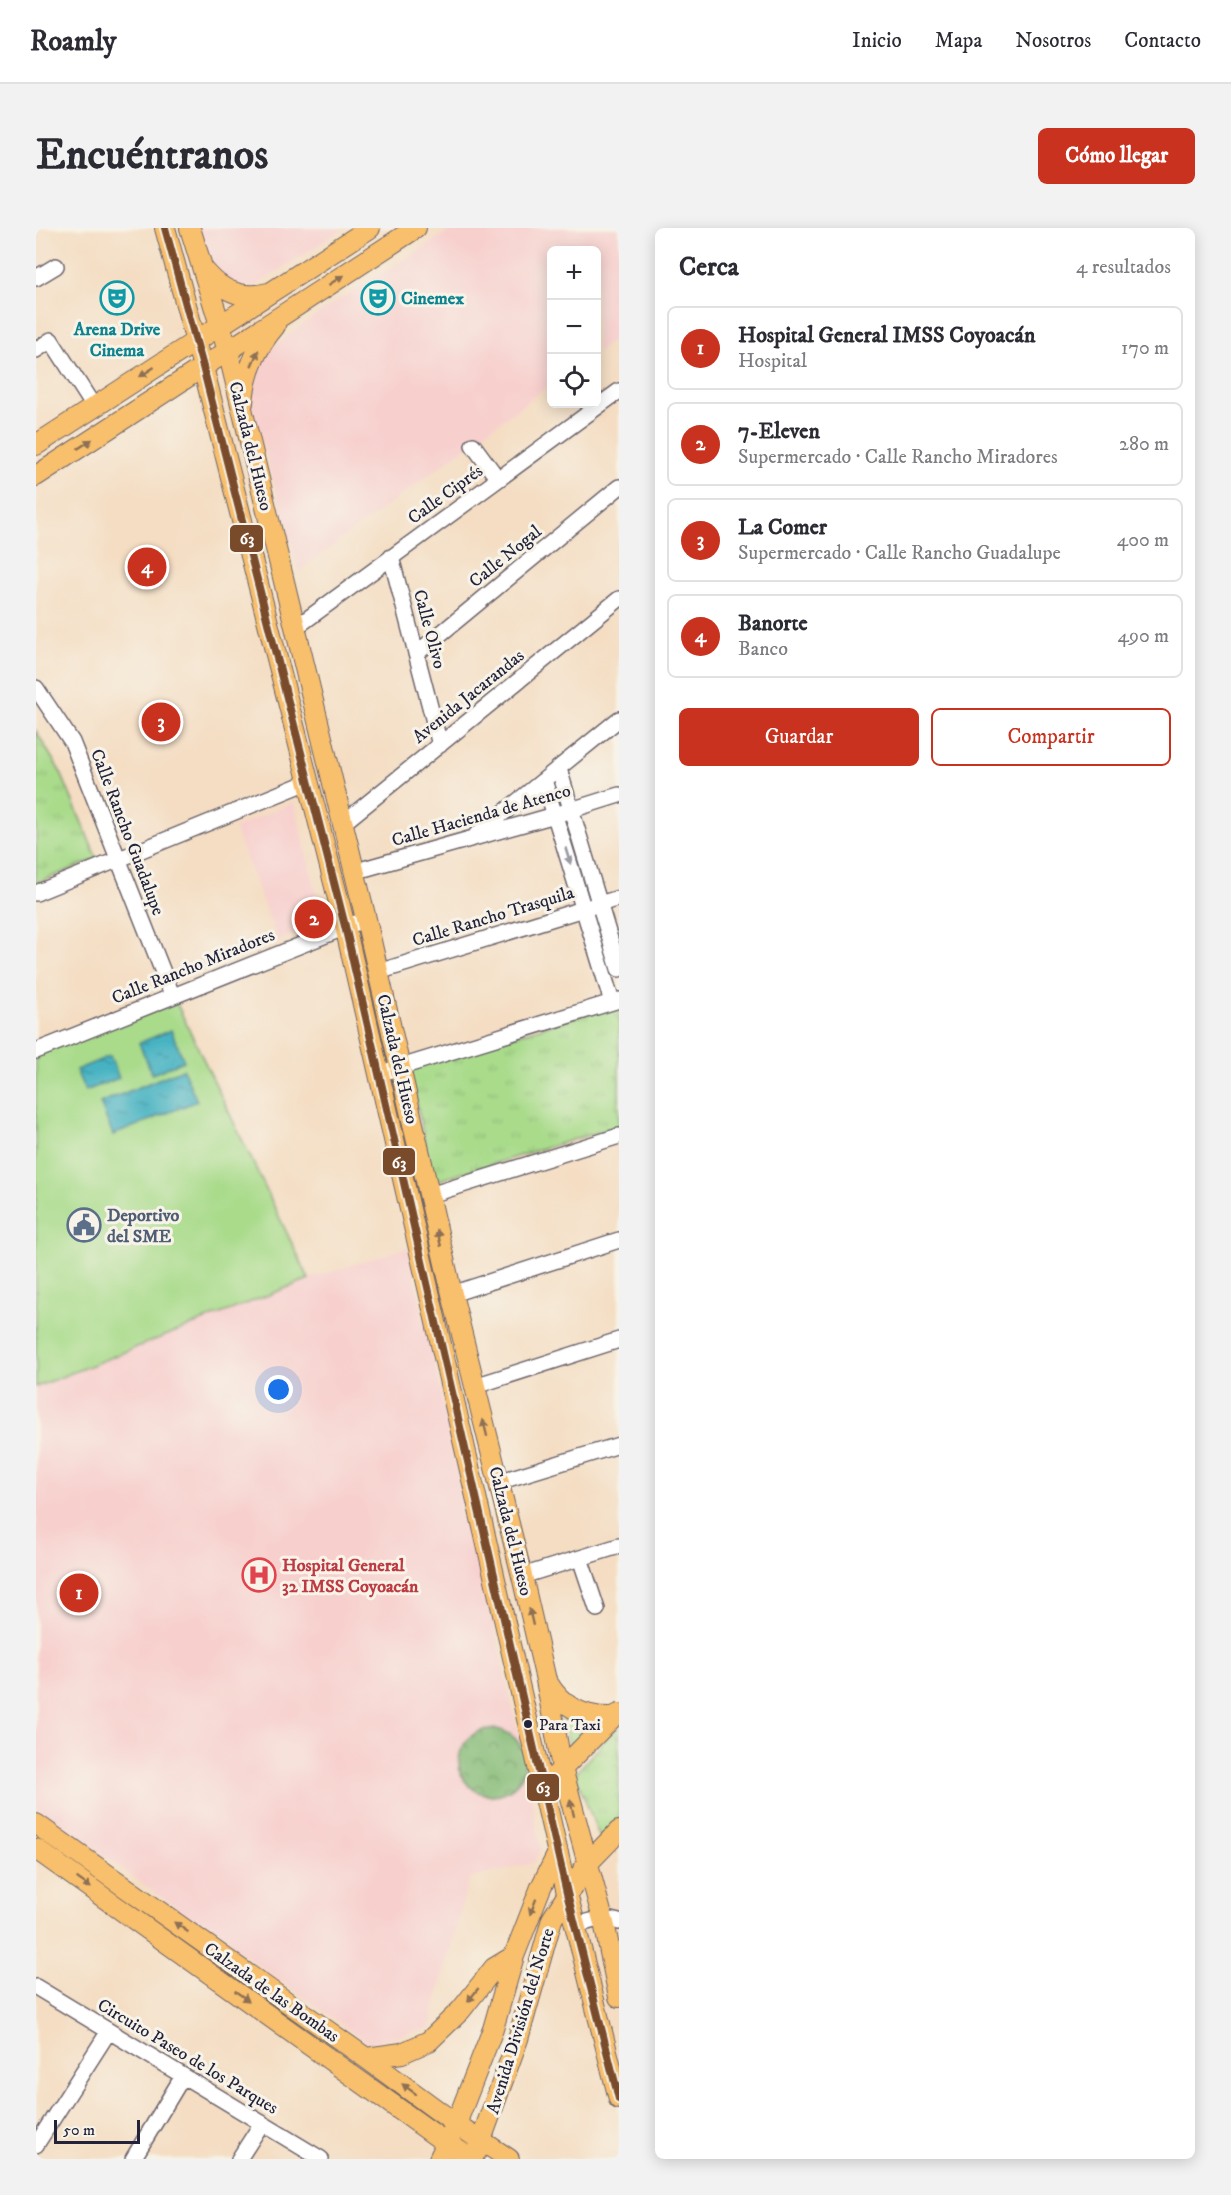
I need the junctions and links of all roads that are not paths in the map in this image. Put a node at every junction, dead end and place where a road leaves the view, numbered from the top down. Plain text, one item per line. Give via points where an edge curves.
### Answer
1 (165, 228) edge
2 (190, 228) edge
3 (370, 228) edge
4 (416, 228) edge
5 (196, 253) junction
6 (56, 266) dead end
7 (36, 278) edge
8 (276, 290) junction
9 (299, 304) junction
10 (220, 326) junction
11 (196, 340) junction
12 (36, 350) edge
13 (228, 351) junction
14 (203, 367) junction
15 (619, 392) edge
16 (94, 406) junction
17 (243, 415) junction
18 (36, 445) edge
19 (473, 445) dead end
20 (36, 476) edge
21 (498, 479) junction
22 (619, 487) edge
23 (391, 557) junction
24 (619, 599) edge
25 (295, 628) junction
26 (416, 654) junction
27 (36, 688) edge
28 (619, 719) edge
29 (440, 745) junction
30 (559, 769) junction
31 (544, 780) junction
32 (308, 782) junction
33 (619, 795) edge
34 (572, 810) junction
35 (555, 815) junction
36 (342, 824) junction
37 (471, 839) junction
38 (117, 860) junction
39 (353, 872) junction
40 (36, 893) edge
41 (619, 898) edge
42 (592, 906) junction
43 (366, 919) junction
44 (345, 926) junction
45 (619, 969) edge
46 (378, 972) junction
47 (172, 996) junction
48 (616, 1001) edge
49 (36, 1051) edge
50 (401, 1068) junction
51 (378, 1074) junction
52 (619, 1136) edge
53 (430, 1195) junction
54 (619, 1240) edge
55 (452, 1294) junction
56 (619, 1340) edge
57 (475, 1386) junction
58 (619, 1445) edge
59 (498, 1482) junction
60 (618, 1550) edge
61 (580, 1558) junction
62 (522, 1576) junction
63 (597, 1609) dead end
64 (546, 1680) junction
65 (616, 1715) edge
66 (562, 1768) junction
67 (543, 1790) junction
68 (36, 1824) edge
69 (619, 1831) edge
70 (36, 1849) edge
71 (558, 1854) junction
72 (587, 1864) junction
73 (567, 1893) junction
74 (611, 1923) edge
75 (577, 1929) junction
76 (514, 1956) junction
77 (36, 1987) edge
78 (619, 1997) edge
79 (109, 2031) junction
80 (366, 2058) junction
81 (183, 2076) junction
82 (619, 2099) edge
83 (262, 2123) junction
84 (456, 2124) junction
85 (36, 2145) edge
86 (443, 2151) edge
87 (476, 2153) edge
88 (132, 2159) edge
89 (240, 2159) edge
90 (321, 2159) edge
91 (509, 2159) edge

1 - 11 main road, Calzada del Hueso
2 - 5 main road, Calzada del Hueso
3 - 8 main road
9 -> 4 main road
5 - 8 main road via 204,270 225,288 242,295
5 - 10 main road, Calzada del Hueso
6 - 7 street
8 - 10 main road
9 - 13 main road
17 -> 9 main road via 246,384 255,355 278,322
10 - 11 main road
10 - 13 main road, Calzada del Hueso
11 - 14 main road, Calzada del Hueso
11 -> 16 main road
12 - 16 street via 51,340
13 - 14 main road
13 - 17 main road, Calzada del Hueso
20 -> 14 main road
14 - 32 main road, Calzada del Hueso
15 - 21 street, Calle Ciprés
16 - 18 main road
17 - 25 main road, Calzada del Hueso
19 - 21 street
21 - 23 street, Calle Ciprés
22 - 26 street, Calle Nogal
23 - 25 street, Calle Ciprés
23 - 26 street, Calle Olivo
24 - 29 street, Avenida Jacarandas
25 - 36 main road, Calzada del Hueso
26 - 29 street, Calle Olivo
27 - 38 street, Calle Rancho Guadalupe via 72,742
28 - 30 street
29 - 36 street, Avenida Jacarandas
30 - 31 street
30 - 34 street
31 - 35 street
31 - 37 street
32 - 38 street
32 - 44 main road, Calzada del Hueso
33 - 34 street, Calle Hacienda de Atenco
34 - 35 street, Calle Hacienda de Atenco
34 - 42 street
35 - 37 street, Calle Hacienda de Atenco
35 -> 42 street
36 - 39 main road, Calzada del Hueso
37 - 39 street, Calle Hacienda de Atenco
38 - 40 street
38 - 47 street, Calle Rancho Guadalupe
39 - 43 main road, Calzada del Hueso
41 - 42 street, Calle Rancho Trasquila
42 - 45 street
42 - 46 street, Calle Rancho Trasquila
42 - 48 street
43 - 44 street, Calle Rancho Miradores
43 - 46 main road, Calzada del Hueso
44 - 47 street, Calle Rancho Miradores
44 - 51 main road, Calzada del Hueso
46 - 50 main road, Calzada del Hueso
47 - 49 street, Calle Rancho Miradores
48 - 50 street
50 - 51 street
50 - 53 main road, Calzada del Hueso
51 - 67 main road, Calzada del Hueso
52 - 53 street
55 -> 53 main road, Calzada del Hueso
54 - 55 street
55 - 57 main road, Calzada del Hueso
56 - 57 street
59 -> 57 main road, Calzada del Hueso
58 - 59 street
59 - 62 main road, Calzada del Hueso
60 - 61 street
61 - 62 street
61 - 63 street
64 -> 62 main road, Calzada del Hueso
64 - 65 main road via 558,1698 576,1711 594,1717
64 - 66 main road, Calzada del Hueso
65 - 66 main road
66 - 67 main road
72 -> 66 main road, Calzada del Hueso
67 - 71 main road, Calzada del Hueso
80 -> 68 main road, Calzada de las Bombas
69 - 72 main road, Avenida División del Norte
70 -> 86 main road, Calzada de las Bombas
71 - 73 main road, Calzada del Hueso
71 -> 76 main road, Avenida División del Norte
72 - 73 main road, Avenida División del Norte
72 - 74 main road, Calzada del Hueso
73 - 75 main road, Calzada del Hueso
73 - 87 main road, Avenida División del Norte via 552,1919 518,2039
74 - 75 street
74 - 78 main road, Calzada del Hueso
75 - 82 main road, Calzada del Hueso
76 -> 80 main road via 494,1968 461,2010 429,2041 402,2053
76 - 84 main road, Avenida División del Norte via 493,2029
77 - 79 street, Circuito Paseo de los Parques
79 - 81 street, Circuito Paseo de los Parques
79 - 85 street
84 -> 80 main road, Calzada de las Bombas
81 - 83 street, Circuito Paseo de los Parques
81 - 88 street
83 - 89 street
83 - 90 street, Circuito Paseo de los Parques
84 - 86 main road, Avenida División del Norte
84 - 87 main road, Calzada de las Bombas
86 - 87 main road, Calzada de las Bombas
87 - 91 main road, Calzada de las Bombas

